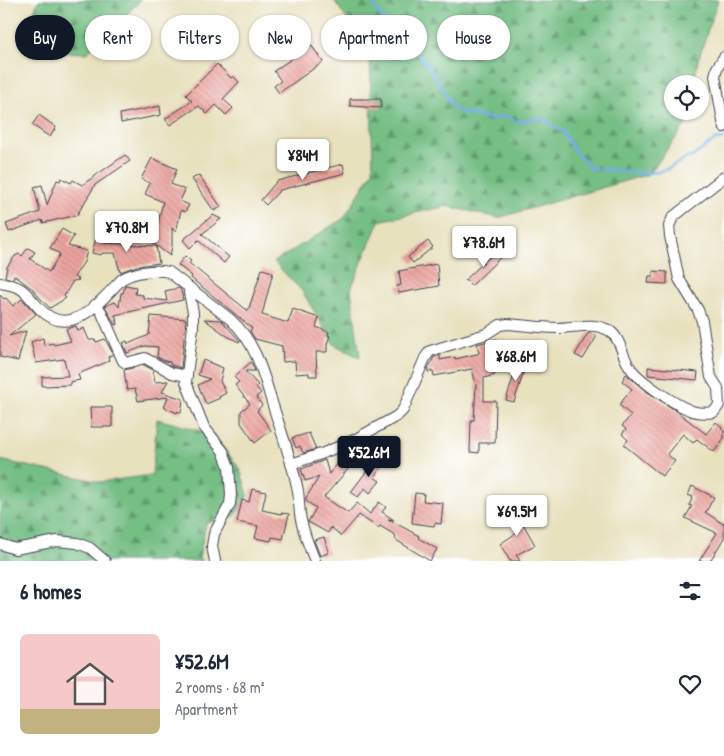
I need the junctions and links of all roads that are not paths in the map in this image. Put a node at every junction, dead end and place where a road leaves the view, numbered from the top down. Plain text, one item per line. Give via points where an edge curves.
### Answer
1 (724, 57) edge
2 (724, 127) edge
3 (724, 177) edge
4 (0, 283) edge
5 (190, 288) junction
6 (96, 305) junction
7 (187, 376) junction
8 (291, 464) junction
9 (0, 544) edge
10 (105, 561) edge
11 (215, 561) edge
12 (315, 561) edge

1 - 2 street via 715,76
3 - 8 street via 673,217 669,226 680,279 702,321 711,378 718,388 718,405 714,412 693,411 647,383 628,366 617,338 603,328 508,324 430,351 403,410 397,416 352,441
4 - 6 street via 22,288 47,316 59,320 79,318
5 - 6 street via 169,272 160,270 128,275
5 - 7 street via 194,327
5 - 8 street via 238,326 253,348
6 - 7 street via 123,361 145,358 172,373
7 - 11 street via 186,382 204,427 223,451 229,467 230,504 214,534
8 - 12 street via 305,536
9 - 10 street via 15,549 57,541 77,543 90,548

